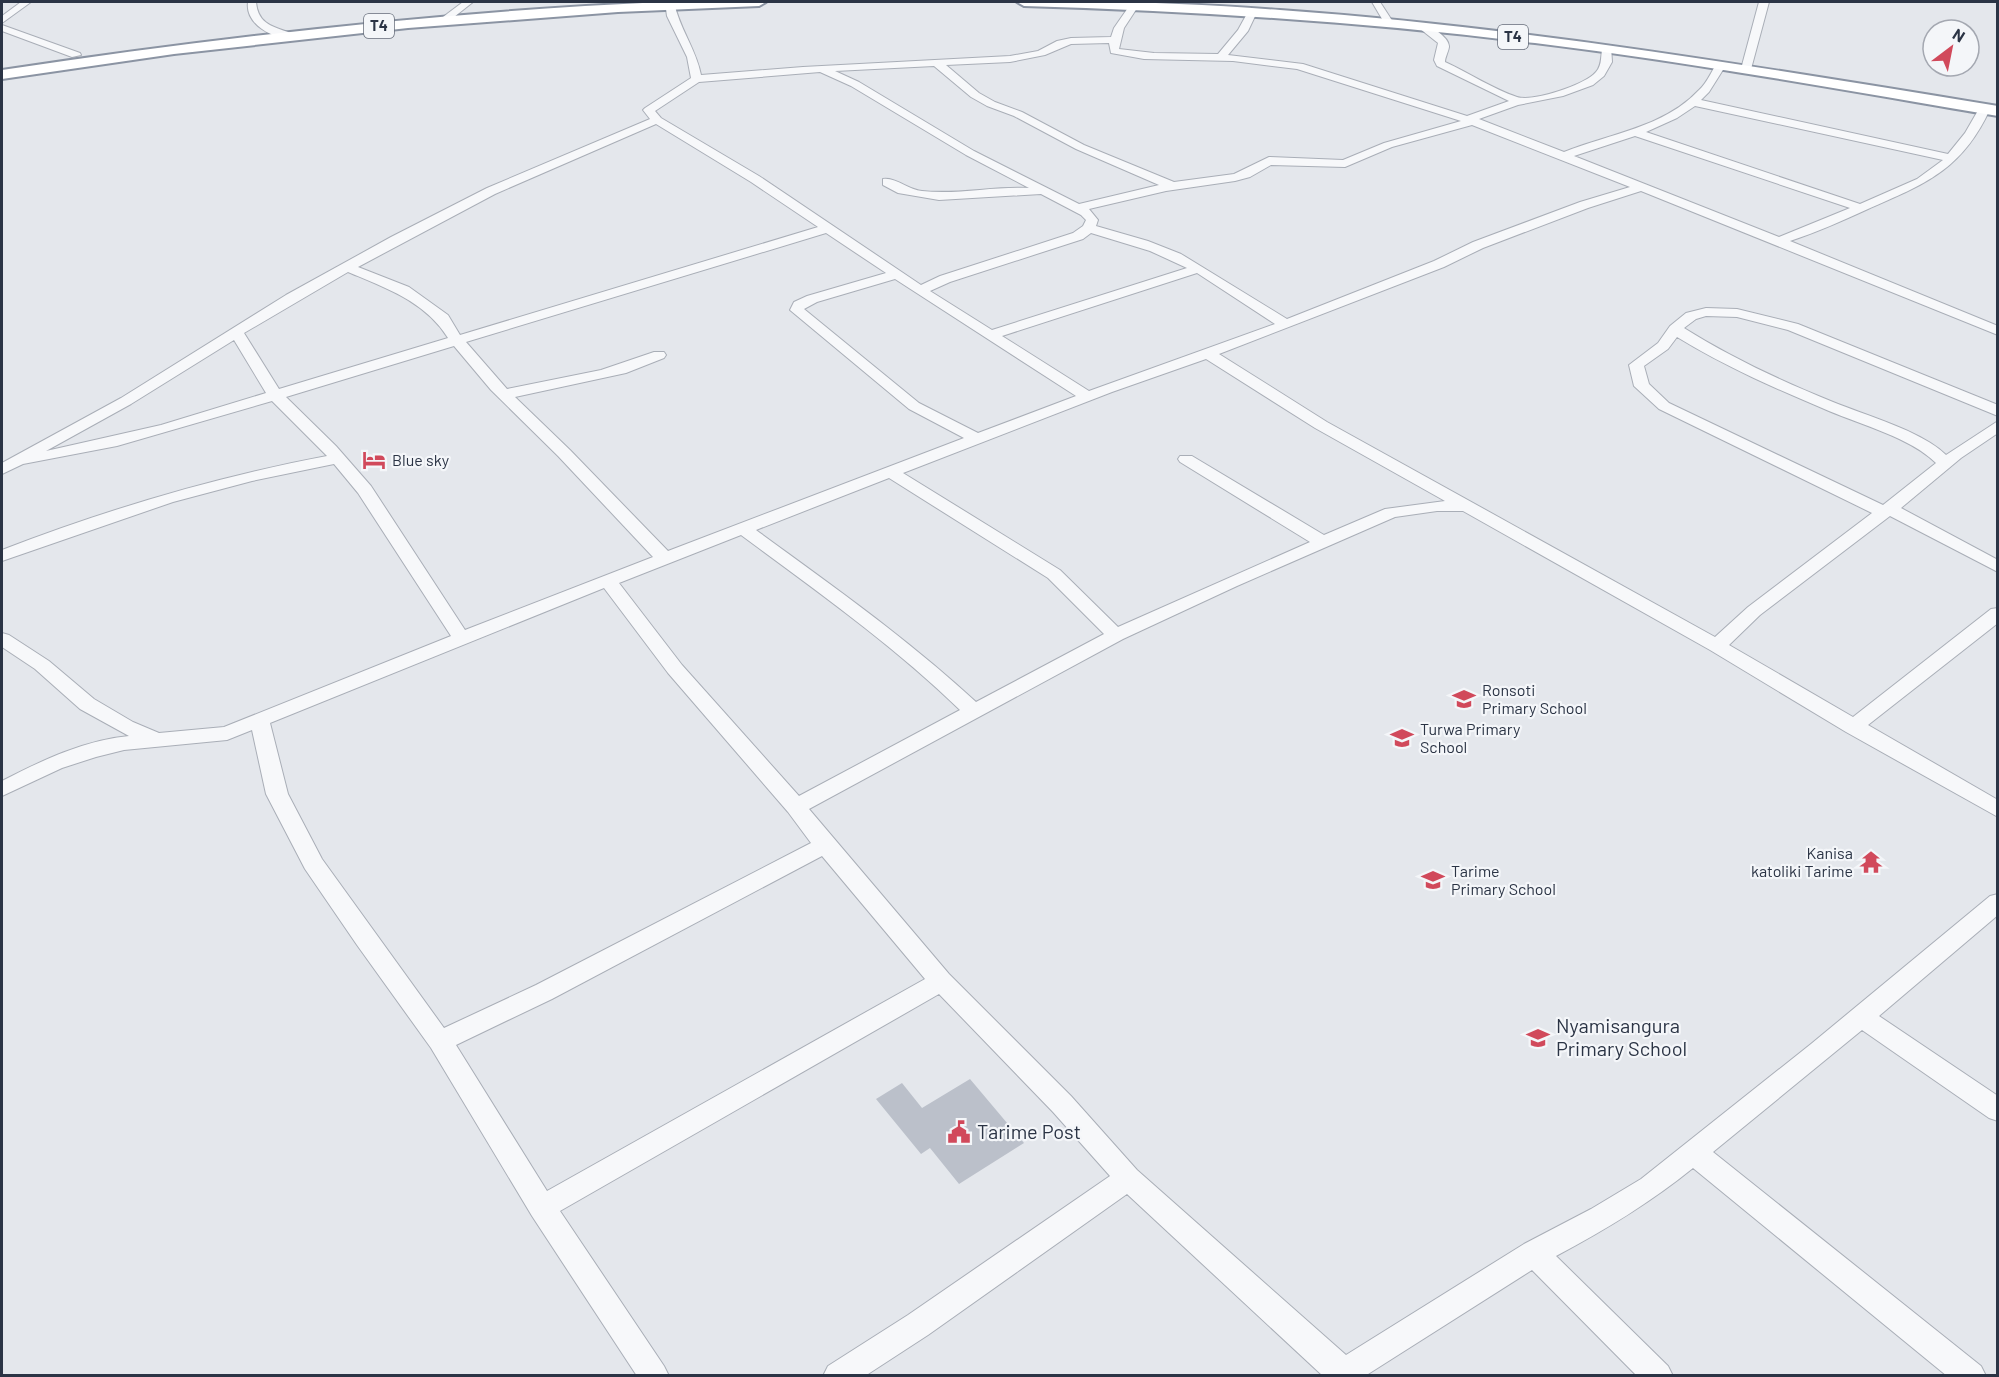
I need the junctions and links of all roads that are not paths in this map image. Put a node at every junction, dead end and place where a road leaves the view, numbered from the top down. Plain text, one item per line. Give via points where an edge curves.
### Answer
1 (26, 2) edge
2 (252, 2) edge
3 (468, 2) edge
4 (759, 2) edge
5 (1024, 2) edge
6 (1376, 2) edge
7 (1764, 2) edge
8 (669, 3) edge
9 (1135, 3) edge
10 (1252, 12) junction
11 (446, 19) junction
12 (2, 20) edge
13 (1388, 22) junction
14 (1422, 26) junction
15 (2, 28) edge
16 (290, 36) junction
17 (1114, 40) junction
18 (1607, 48) junction
19 (76, 55) dead end
20 (1221, 57) junction
21 (938, 64) junction
22 (1721, 65) junction
23 (821, 69) junction
24 (1746, 69) junction
25 (2, 75) edge
26 (696, 79) junction
27 (1515, 102) junction
28 (1692, 102) junction
29 (1991, 110) edge
30 (657, 120) junction
31 (1471, 120) junction
32 (1636, 132) junction
33 (1563, 158) junction
34 (1951, 158) junction
35 (887, 182) dead end
36 (1172, 186) junction
37 (1642, 187) junction
38 (1045, 193) junction
39 (1077, 208) junction
40 (1861, 208) junction
41 (828, 228) junction
42 (1089, 228) junction
43 (1779, 241) junction
44 (347, 267) junction
45 (1197, 269) junction
46 (897, 274) junction
47 (920, 290) junction
48 (1286, 324) junction
49 (1675, 329) junction
50 (1998, 331) edge
51 (236, 332) junction
52 (990, 335) junction
53 (456, 339) junction
54 (1209, 354) junction
55 (659, 355) dead end
56 (274, 394) junction
57 (504, 395) junction
58 (1088, 397) junction
59 (1998, 411) edge
60 (1998, 426) edge
61 (977, 439) junction
62 (337, 459) junction
63 (1186, 459) dead end
64 (17, 460) junction
65 (1945, 464) junction
66 (2, 469) edge
67 (892, 473) junction
68 (1467, 506) junction
69 (1886, 510) junction
70 (744, 529) junction
71 (1323, 542) junction
72 (2, 556) edge
73 (665, 559) junction
74 (1998, 567) edge
75 (608, 580) junction
76 (1998, 613) edge
77 (1116, 635) junction
78 (2, 639) edge
79 (462, 639) junction
80 (1717, 646) junction
81 (973, 711) junction
82 (260, 721) junction
83 (1853, 726) junction
84 (158, 740) junction
85 (2, 789) edge
86 (796, 807) junction
87 (1998, 810) edge
88 (825, 845) junction
89 (1998, 902) edge
90 (940, 981) junction
91 (1860, 1016) junction
92 (440, 1041) junction
93 (1998, 1110) edge
94 (1693, 1152) junction
95 (1128, 1178) junction
96 (542, 1207) junction
97 (1534, 1253) junction
98 (1343, 1374) edge
99 (654, 1376) edge
100 (838, 1376) edge
101 (1658, 1376) edge
102 (1971, 1376) edge

1 - 12 street
2 - 16 street via 252,13 258,23
3 - 11 street
4 - 8 highway, T4
5 - 9 highway, T4
6 - 13 street
7 - 24 street
8 - 11 highway, T4
8 - 26 street via 692,57
9 - 10 highway, T4
9 - 17 street
10 - 13 highway, T4
10 - 20 street via 1243,32
11 - 16 highway, T4
13 - 14 highway, T4
14 - 18 highway, T4
14 - 27 street via 1443,42 1441,64
15 - 19 street
16 - 25 highway, T4
17 - 20 street via 1115,51 1125,53
17 - 21 street via 1071,41 1041,53 1010,59
18 - 22 highway, T4
18 - 27 street via 1606,68 1587,84
20 - 31 street via 1299,66
21 - 23 street
21 - 36 street via 991,104
22 - 24 highway, T4
22 - 28 street via 1705,91
23 - 26 street
23 - 38 street via 855,84 920,125
24 - 29 highway, T4
26 - 30 street via 649,110
27 - 31 street
28 - 32 street
28 - 34 street
29 - 34 street
30 - 41 street
30 - 44 street via 490,191
31 - 33 street
31 - 36 street via 1345,162 1269,161 1235,177
32 - 33 street
32 - 40 street
33 - 37 street
34 - 40 street via 1912,185
35 - 38 street via 909,194 1007,190
36 - 39 street
37 - 43 street
37 - 48 street via 1478,245
38 - 39 street
39 - 42 street via 1092,220
40 - 43 street
41 - 46 street
41 - 53 street
42 - 45 street via 1140,242
42 - 47 street via 1061,242
43 - 50 street
44 - 51 street
44 - 53 street via 385,281 427,304 443,318
45 - 48 street
45 - 52 street
46 - 47 street
46 - 61 street via 812,299 797,310 914,406
47 - 52 street
48 - 54 street
49 - 59 street via 1690,316 1706,312 1761,318 1812,334
49 - 65 street via 1720,357 1773,382 1920,443
49 - 69 street via 1664,346 1636,365 1642,386 1664,406
51 - 56 street
51 - 64 street via 126,401
52 - 58 street
53 - 56 street
53 - 57 street
54 - 58 street
54 - 68 street via 1269,394
55 - 57 street via 608,375 534,386
56 - 62 street
56 - 64 street via 101,445
57 - 73 street
58 - 61 street
60 - 65 street
61 - 67 street
62 - 72 street via 274,470 179,495
62 - 79 street via 365,490
63 - 71 street
64 - 66 street
65 - 69 street
67 - 70 street
67 - 77 street via 1054,574
68 - 71 street via 1391,513
68 - 80 street
69 - 74 street
69 - 80 street via 1754,611
70 - 73 street
70 - 81 street via 884,632
71 - 77 street
73 - 75 street
75 - 79 street
75 - 86 street via 675,669
76 - 83 street
77 - 81 street
78 - 84 street via 42,665 87,704
79 - 82 street
80 - 83 street
81 - 86 street
82 - 84 street via 227,733
82 - 92 street via 277,794 313,863
83 - 87 street
84 - 85 street via 91,751 55,763
86 - 88 street
88 - 90 street
88 - 92 street via 554,987
89 - 91 street
90 - 95 street via 1062,1104
90 - 96 street
91 - 93 street
91 - 94 street
92 - 96 street
94 - 97 street via 1650,1187
94 - 102 street
95 - 98 street
95 - 100 street
96 - 99 street
97 - 98 street
97 - 101 street

